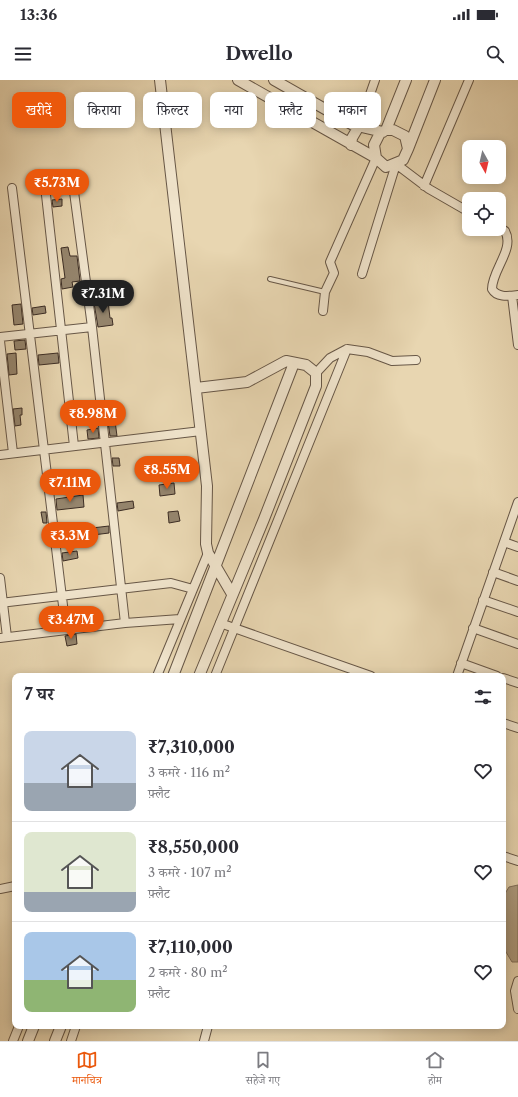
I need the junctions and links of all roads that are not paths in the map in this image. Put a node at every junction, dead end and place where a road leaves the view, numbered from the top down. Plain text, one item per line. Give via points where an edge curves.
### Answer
1 (160, 80) edge
2 (238, 80) edge
3 (274, 80) edge
4 (375, 80) edge
5 (406, 80) edge
6 (435, 80) edge
7 (468, 80) edge
8 (371, 92) edge
9 (324, 108) edge
10 (358, 128) edge
11 (369, 128) edge
12 (384, 131) junction
13 (351, 146) junction
14 (408, 149) junction
15 (376, 158) junction
16 (396, 164) junction
17 (44, 177) dead end
18 (424, 186) junction
19 (12, 188) dead end
20 (74, 192) dead end
21 (462, 208) edge
22 (506, 235) edge
23 (362, 274) dead end
24 (270, 279) dead end
25 (325, 292) junction
26 (515, 296) edge
27 (323, 311) dead end
28 (92, 327) junction
29 (60, 331) junction
30 (30, 334) junction
31 (0, 337) edge
32 (0, 341) edge
33 (518, 345) edge
34 (347, 349) junction
35 (416, 360) dead end
36 (294, 363) junction
37 (316, 373) junction
38 (196, 388) junction
39 (201, 431) junction
40 (104, 443) junction
41 (74, 446) junction
42 (44, 450) junction
43 (13, 453) junction
44 (0, 455) edge
45 (518, 502) edge
46 (516, 516) edge
47 (504, 542) junction
48 (518, 547) edge
49 (208, 553) junction
50 (216, 564) junction
51 (493, 572) junction
52 (0, 578) edge
53 (518, 581) edge
54 (121, 588) junction
55 (192, 589) junction
56 (232, 594) junction
57 (61, 596) junction
58 (483, 600) junction
59 (2, 603) edge
60 (518, 612) edge
61 (180, 619) junction
62 (125, 623) junction
63 (220, 623) junction
64 (234, 628) junction
65 (473, 628) junction
66 (66, 630) junction
67 (4, 637) edge
68 (518, 644) edge
69 (461, 663) junction
70 (158, 673) edge
71 (174, 673) edge
72 (200, 673) edge
73 (216, 673) edge
74 (362, 673) edge
75 (458, 673) edge
76 (489, 673) edge
77 (506, 679) edge
78 (518, 684) edge
79 (506, 724) edge
80 (518, 728) edge
81 (506, 857) edge
82 (518, 861) edge
83 (12, 887) edge
84 (0, 889) edge
85 (518, 981) edge
86 (518, 1009) edge
87 (18, 1029) edge
88 (33, 1029) edge
89 (60, 1029) edge
90 (75, 1029) edge
91 (207, 1029) edge
92 (13, 1041) edge
93 (28, 1041) edge
94 (55, 1041) edge
95 (71, 1041) edge
96 (204, 1041) edge

1 - 38 street
2 - 13 street
3 - 9 street
4 - 8 street
5 - 12 street
6 - 14 street
7 - 18 street
10 - 13 street
11 - 12 street
12 - 14 street via 393,130 405,136
12 - 15 street via 376,138
13 - 15 street
14 - 16 street via 403,160
15 - 16 street via 386,167
15 - 25 street via 330,262 334,273
16 - 18 street
16 - 23 street
17 - 29 street
18 - 21 street
19 - 30 street
20 - 28 street
22 - 26 street via 508,242 492,289 499,295
24 - 25 lane
25 - 27 street
26 - 33 street
28 - 29 street
28 - 40 street
29 - 30 street
29 - 41 street
30 - 31 street
30 - 42 street
32 - 43 street
34 - 35 street via 368,352 392,361
34 - 37 street via 330,358
34 - 64 street
36 - 37 street via 306,365
36 - 38 street via 282,362 247,382
36 - 50 street
37 - 56 street via 316,386
38 - 39 street
39 - 40 street
39 - 49 street via 207,486
40 - 41 street
40 - 54 street
41 - 42 street
42 - 43 street
42 - 57 street
43 - 44 street
45 - 46 street
46 - 47 street
47 - 48 street
47 - 51 street
49 - 50 street
49 - 55 street
50 - 56 street
50 - 71 street
51 - 53 street
51 - 58 street
52 - 59 street
54 - 55 street via 171,582
54 - 57 street
54 - 62 street
55 - 61 street
56 - 63 street
57 - 59 street
57 - 66 street
58 - 60 street
58 - 65 street
59 - 67 street
61 - 62 street
61 - 70 street
62 - 66 street
63 - 64 street
63 - 72 street
64 - 73 street
64 - 74 street
65 - 68 street
65 - 69 street
66 - 67 street
69 - 75 street
69 - 76 street
77 - 78 street
79 - 80 street
81 - 82 street
83 - 84 street
85 - 86 street via 515,990
87 - 92 street
88 - 93 street
89 - 94 street
90 - 95 street
91 - 96 street

